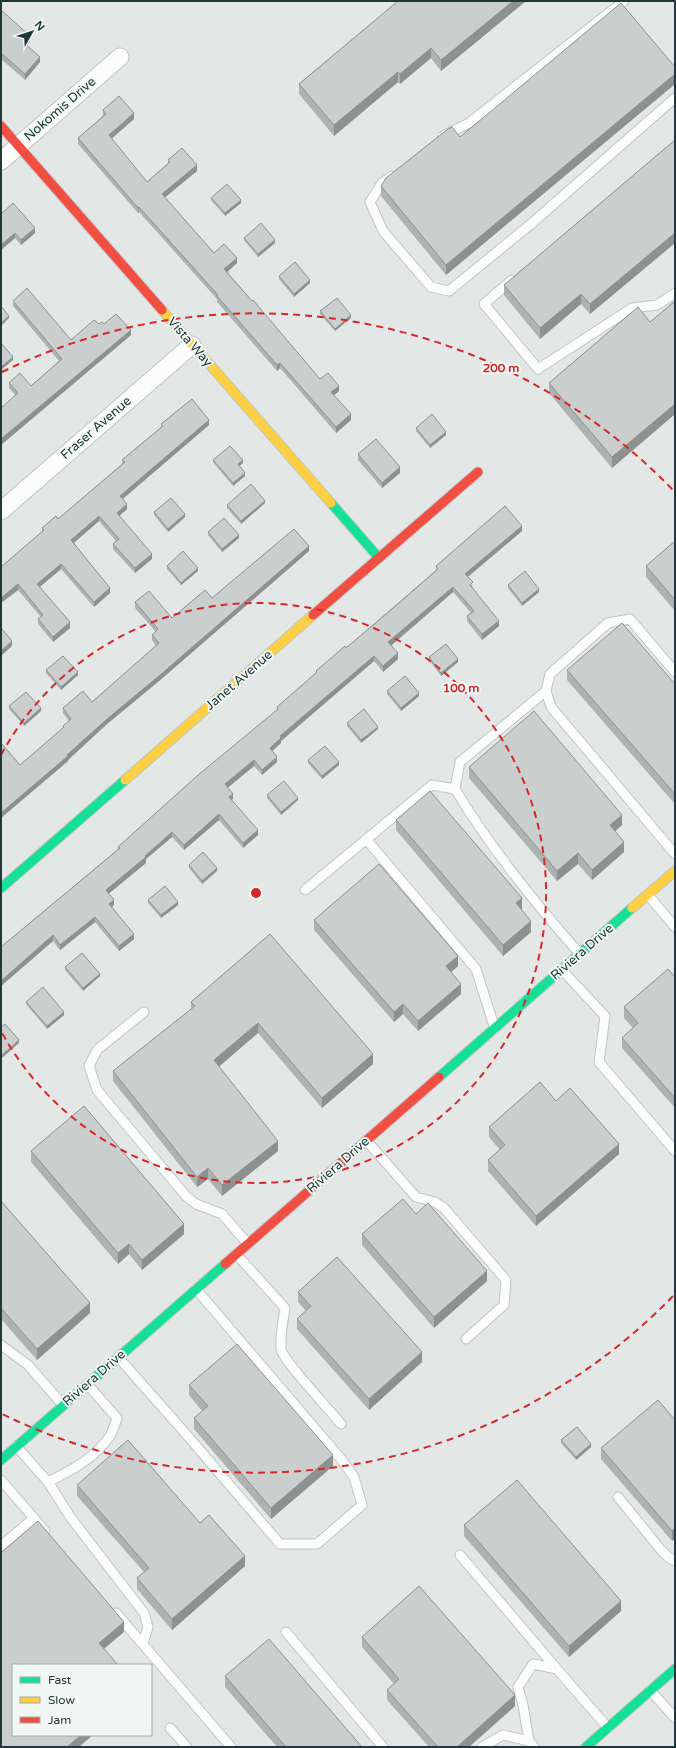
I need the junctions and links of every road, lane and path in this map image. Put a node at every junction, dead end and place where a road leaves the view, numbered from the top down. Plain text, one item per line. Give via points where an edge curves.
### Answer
1 (624, 1) edge
2 (120, 57) dead end
3 (675, 98) edge
4 (1, 126) edge
5 (438, 139) edge
6 (18, 145) junction
7 (1, 160) edge
8 (401, 169) edge
9 (519, 274) edge
10 (675, 293) edge
11 (192, 345) junction
12 (478, 472) dead end
13 (1, 511) edge
14 (379, 558) junction
15 (675, 672) edge
16 (546, 691) junction
17 (455, 789) junction
18 (366, 839) junction
19 (675, 854) edge
20 (675, 871) edge
21 (1, 888) edge
22 (305, 890) dead end
23 (648, 895) junction
24 (675, 927) edge
25 (580, 954) junction
26 (562, 970) junction
27 (144, 1012) dead end
28 (495, 1029) junction
29 (366, 1140) junction
30 (675, 1152) edge
31 (248, 1244) junction
32 (236, 1254) junction
33 (196, 1289) junction
34 (466, 1339) dead end
35 (1, 1345) edge
36 (118, 1357) junction
37 (87, 1384) junction
38 (63, 1405) junction
39 (342, 1424) dead end
40 (16, 1446) junction
41 (2, 1457) edge
42 (1, 1480) edge
43 (48, 1482) junction
44 (618, 1497) dead end
45 (34, 1518) junction
46 (50, 1536) edge
47 (1, 1546) edge
48 (460, 1555) dead end
49 (675, 1561) edge
50 (112, 1608) edge
51 (286, 1632) dead end
52 (143, 1644) junction
53 (557, 1669) junction
54 (675, 1669) edge
55 (650, 1690) junction
56 (675, 1718) edge
57 (170, 1728) dead end
58 (608, 1728) junction
59 (532, 1744) edge
60 (187, 1747) edge
61 (231, 1747) edge
62 (383, 1747) edge
63 (482, 1747) edge
64 (586, 1747) edge

1 - 5 lane via 469,124
2 - 6 street, Nokomis Drive
3 - 8 lane via 531,224 449,291 431,287 383,231 370,202 382,183
4 - 6 street, Vista Way
6 - 7 street, Nokomis Drive
6 - 11 street, Vista Way
9 - 10 lane via 484,304 538,369 632,308 657,304
11 - 13 street, Fraser Avenue
11 - 14 street, Vista Way
12 - 14 street, Janet Avenue
14 - 21 street, Janet Avenue
15 - 16 lane via 630,619 608,623 550,674
16 - 17 lane via 460,762
16 - 19 lane via 550,706
17 - 18 lane via 432,785
17 - 25 lane via 474,821 534,902
18 - 22 lane
18 - 28 lane via 476,969
20 - 23 street, Riviera Drive
23 - 24 lane
23 - 25 street, Riviera Drive
25 - 26 street, Riviera Drive
26 - 28 street, Riviera Drive
26 - 30 lane via 605,1016 599,1062
27 - 31 lane via 97,1050 89,1066 97,1090 186,1196 196,1204 222,1214
28 - 29 street, Riviera Drive
29 - 31 street, Riviera Drive
29 - 34 lane via 416,1197 435,1202 444,1208 506,1280 504,1305
31 - 32 street, Riviera Drive
32 - 33 street, Riviera Drive
32 - 39 lane via 285,1308 281,1350 298,1375
33 - 36 street, Riviera Drive
33 - 36 lane via 341,1459 354,1477 362,1505 317,1544 280,1544
35 - 38 lane via 28,1365
36 - 37 street, Riviera Drive
37 - 38 street, Riviera Drive
37 - 43 lane via 117,1418 110,1435 88,1459
38 - 40 street, Riviera Drive
40 - 41 street, Riviera Drive
40 - 43 lane
42 - 45 lane
43 - 52 lane via 71,1518 144,1612 148,1626
44 - 49 lane via 661,1550
45 - 46 lane
45 - 47 lane
48 - 53 lane
50 - 52 lane
51 - 62 lane
52 - 61 lane
53 - 58 lane
53 - 59 lane via 533,1664 518,1687
54 - 55 street
55 - 56 lane
55 - 58 street
57 - 60 lane
58 - 64 street
59 - 63 lane via 503,1735

